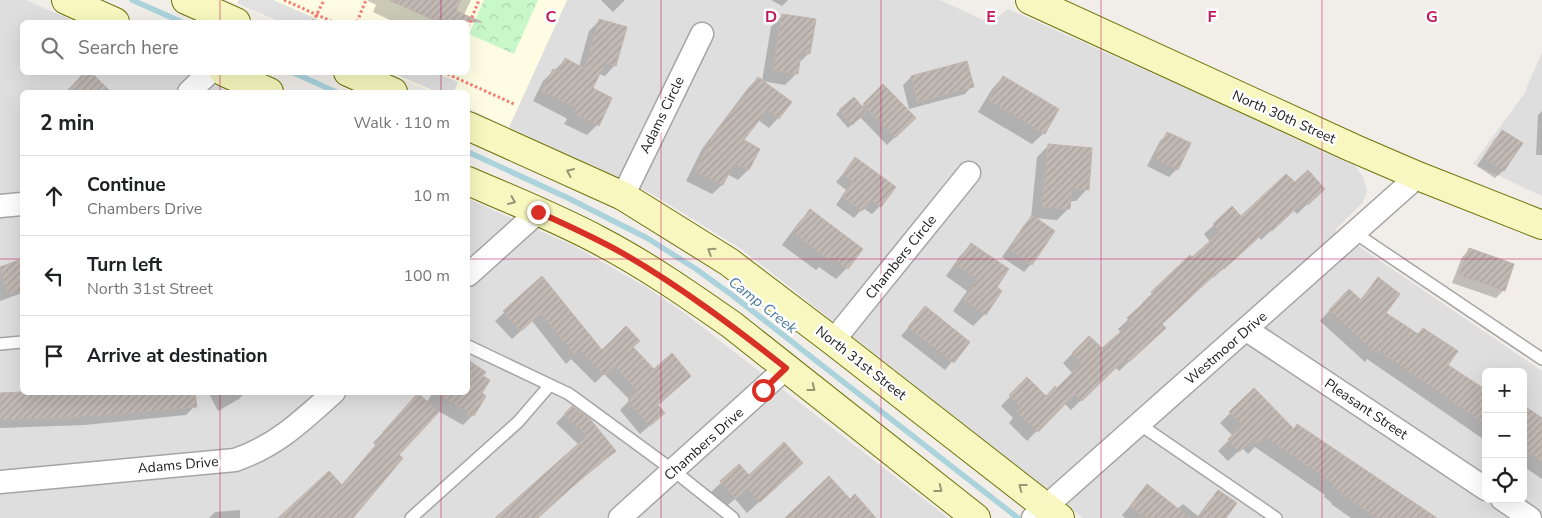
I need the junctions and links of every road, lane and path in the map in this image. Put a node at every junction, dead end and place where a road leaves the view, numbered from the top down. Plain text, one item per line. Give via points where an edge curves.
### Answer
1 (66, 0) edge
2 (284, 0) edge
3 (324, 0) edge
4 (366, 0) edge
5 (479, 0) edge
6 (1030, 0) edge
7 (190, 1) edge
8 (317, 15) junction
9 (111, 20) edge
10 (232, 20) edge
11 (314, 20) edge
12 (328, 20) edge
13 (357, 20) edge
14 (470, 22) edge
15 (702, 34) dead end
16 (207, 75) edge
17 (231, 75) edge
18 (355, 75) edge
19 (449, 75) edge
20 (459, 75) edge
21 (459, 80) junction
22 (191, 90) edge
23 (264, 90) edge
24 (388, 90) edge
25 (514, 104) dead end
26 (470, 127) edge
27 (969, 173) dead end
28 (1418, 176) junction
29 (470, 182) edge
30 (623, 196) junction
31 (20, 204) edge
32 (0, 206) edge
33 (538, 212) junction
34 (1542, 225) edge
35 (1355, 233) junction
36 (470, 273) edge
37 (1247, 330) junction
38 (833, 341) junction
39 (20, 342) edge
40 (0, 344) edge
41 (470, 347) edge
42 (1542, 359) edge
43 (786, 368) junction
44 (550, 385) junction
45 (331, 395) edge
46 (1139, 424) junction
47 (674, 471) junction
48 (0, 482) edge
49 (1482, 486) edge
50 (1508, 503) edge
51 (1046, 514) edge
52 (411, 518) edge
53 (620, 518) edge
54 (733, 518) edge
55 (976, 518) edge
56 (1276, 518) edge
57 (1530, 518) edge

1 - 9 main road
2 - 8 path
3 - 8 path
4 - 13 path
5 - 14 path
6 - 28 main road, North 30th Street
7 - 10 main road
8 - 11 path
8 - 12 path
15 - 30 street, Adams Circle
16 - 22 street
17 - 23 main road
18 - 24 main road
19 - 21 path
20 - 21 path
21 - 25 path
30 -> 26 main road, North 31st Street
27 - 38 street, Chambers Circle
28 - 34 main road, North 30th Street
28 - 35 street, Westmoor Drive
29 -> 33 main road
38 -> 30 main road, North 31st Street via 729,262
31 - 32 street
33 - 36 street
33 - 43 main road via 599,240 659,275 732,325
35 - 37 street, Westmoor Drive
35 - 42 lane
37 - 46 street, Westmoor Drive
37 - 49 street, Pleasant Street
51 -> 38 main road, North 31st Street
39 - 40 lane
41 - 44 lane
43 - 47 street, Chambers Drive
43 -> 55 main road
44 - 47 lane via 582,402
44 - 52 lane via 518,422
45 - 48 street, Adams Drive via 291,431 270,445 235,460
46 - 51 street, Westmoor Drive
46 - 56 lane
47 - 53 street, Chambers Drive
47 - 54 lane
50 - 57 street

